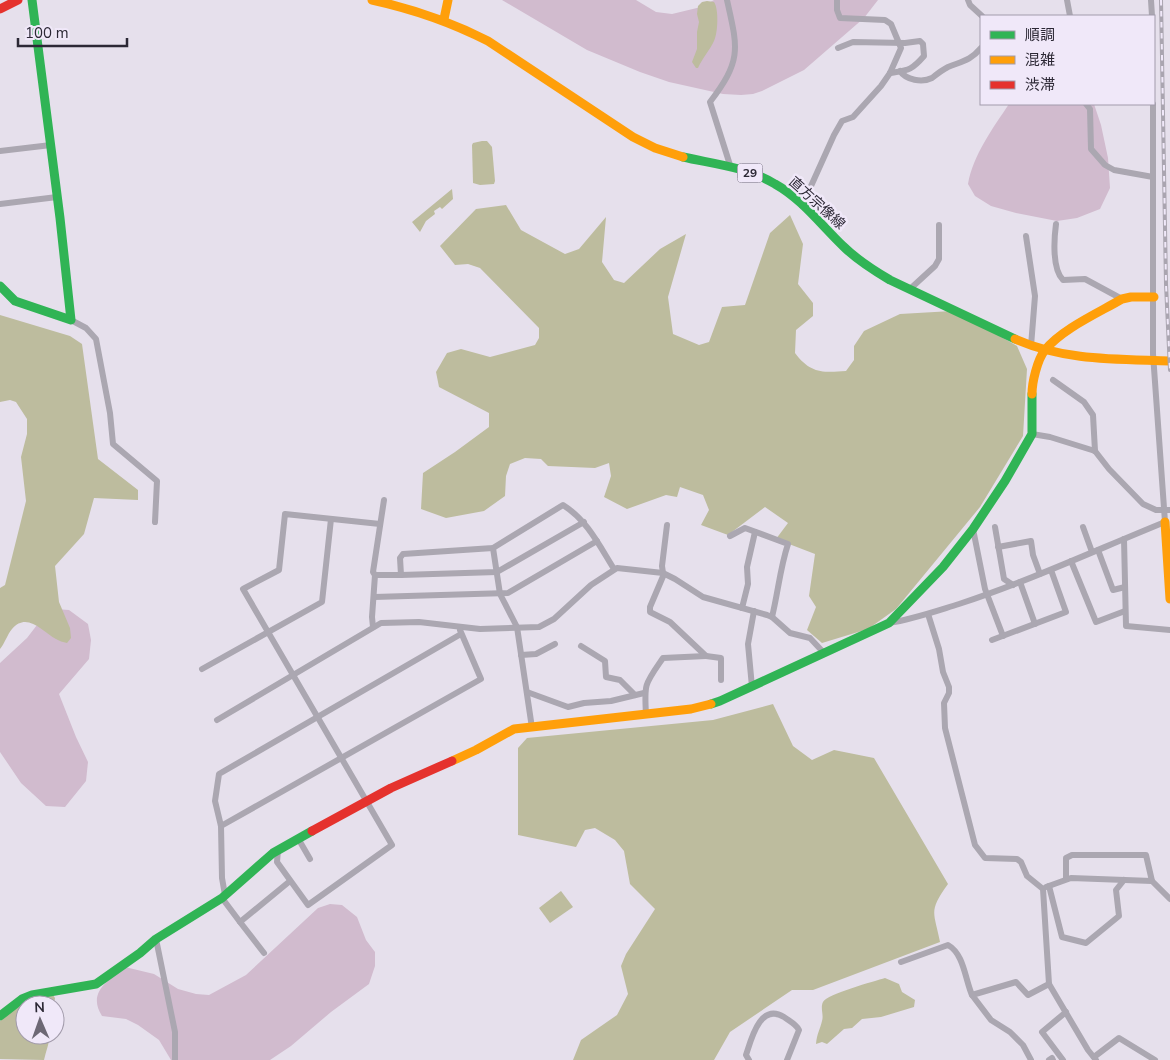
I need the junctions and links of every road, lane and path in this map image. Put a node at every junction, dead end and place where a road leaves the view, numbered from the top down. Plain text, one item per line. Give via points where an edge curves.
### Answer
1 (18, 0) edge
2 (32, 0) edge
3 (372, 0) edge
4 (448, 0) edge
5 (727, 0) edge
6 (837, 0) edge
7 (968, 0) edge
8 (1067, 0) edge
9 (1151, 0) edge
10 (0, 9) edge
11 (981, 15) edge
12 (1070, 15) edge
13 (1152, 15) edge
14 (444, 19) junction
15 (898, 42) junction
16 (838, 48) dead end
17 (980, 49) edge
18 (900, 71) junction
19 (890, 72) junction
20 (1087, 105) edge
21 (1153, 105) edge
22 (51, 145) junction
23 (0, 151) edge
24 (730, 166) junction
25 (1154, 177) junction
26 (57, 197) junction
27 (0, 204) edge
28 (802, 206) junction
29 (1056, 224) dead end
30 (939, 225) dead end
31 (1026, 236) dead end
32 (910, 289) junction
33 (1, 290) edge
34 (1154, 297) junction
35 (1122, 299) junction
36 (71, 320) junction
37 (1031, 346) junction
38 (1044, 351) junction
39 (1170, 361) edge
40 (1053, 380) dead end
41 (1032, 434) junction
42 (1095, 452) junction
43 (384, 500) dead end
44 (1167, 510) edge
45 (331, 519) junction
46 (155, 522) dead end
47 (584, 522) junction
48 (1164, 522) junction
49 (380, 524) junction
50 (667, 524) dead end
51 (995, 527) dead end
52 (1083, 527) dead end
53 (973, 529) junction
54 (755, 532) junction
55 (730, 536) dead end
56 (1124, 539) junction
57 (597, 541) junction
58 (998, 547) junction
59 (493, 548) junction
60 (1095, 551) junction
61 (1071, 561) junction
62 (614, 569) junction
63 (1051, 570) junction
64 (497, 572) junction
65 (663, 574) junction
66 (1040, 574) junction
67 (375, 575) junction
68 (401, 575) junction
69 (1020, 582) junction
70 (1013, 585) junction
71 (1125, 587) junction
72 (500, 594) junction
73 (987, 595) junction
74 (374, 597) junction
75 (1170, 599) edge
76 (742, 608) junction
77 (754, 611) junction
78 (1125, 611) junction
79 (928, 614) junction
80 (772, 617) junction
81 (889, 623) junction
82 (1035, 624) junction
83 (460, 626) junction
84 (517, 627) junction
85 (373, 628) junction
86 (1170, 630) edge
87 (267, 633) junction
88 (461, 634) junction
89 (1003, 636) junction
90 (992, 640) dead end
91 (556, 644) dead end
92 (581, 646) dead end
93 (824, 653) junction
94 (521, 655) junction
95 (706, 656) junction
96 (202, 670) dead end
97 (292, 675) junction
98 (720, 680) dead end
99 (752, 686) junction
100 (526, 692) junction
101 (644, 692) junction
102 (635, 695) junction
103 (646, 714) junction
104 (317, 717) junction
105 (217, 720) dead end
106 (532, 728) junction
107 (343, 758) junction
108 (366, 801) junction
109 (222, 826) junction
110 (299, 840) junction
111 (278, 850) junction
112 (310, 860) dead end
113 (1066, 879) junction
114 (1124, 880) junction
115 (290, 881) junction
116 (1152, 881) junction
117 (1046, 888) junction
118 (223, 896) junction
119 (1170, 899) edge
120 (240, 922) junction
121 (156, 939) junction
122 (264, 953) dead end
123 (901, 962) dead end
124 (1049, 984) junction
125 (972, 995) junction
126 (1066, 1012) junction
127 (0, 1016) edge
128 (1095, 1058) edge
129 (175, 1060) edge
130 (749, 1060) edge
131 (787, 1060) edge
132 (1031, 1060) edge
133 (1049, 1060) edge
134 (1053, 1060) edge
135 (1063, 1060) edge
136 (1155, 1060) edge

1 - 10 street
2 - 22 street
3 - 14 street, 直方宗像線 / 29
4 - 14 street
5 - 24 street via 736,46 734,62 724,84 710,102
6 - 15 street via 840,18 886,20
7 - 11 street
8 - 12 street
9 - 13 street
14 - 24 street, 直方宗像線 / 29 via 488,41 643,142 667,152
15 - 16 street via 853,42
15 - 18 street via 920,41 924,56 911,70
15 - 19 street via 901,48
17 - 18 street via 962,63 948,67 927,80 908,78
18 - 19 street
19 - 28 street via 853,117 842,122
20 - 25 street via 1090,109 1092,150 1105,166
21 - 25 street
22 - 23 street
22 - 26 street
24 - 28 street, 直方宗像線 / 29 via 777,185
25 - 34 street
26 - 27 street
26 - 36 street
28 - 32 street, 直方宗像線 / 29 via 855,256
29 - 35 street via 1054,244 1059,276 1063,280 1085,279
30 - 32 street via 939,259
31 - 37 street via 1035,296
32 - 37 street, 直方宗像線 / 29
33 - 36 street via 16,301
34 - 35 street
34 - 44 street via 1153,354
35 - 38 street via 1069,330
36 - 46 street via 86,328 96,340 113,444 158,481
37 - 38 street, 直方宗像線 / 29
38 - 39 street, 直方宗像線 / 29
38 - 41 street via 1032,383
40 - 42 street via 1084,402 1092,415
41 - 42 street via 1050,436
41 - 53 street
42 - 44 street via 1143,504 1156,510
43 - 49 street
44 - 48 street
45 - 49 street
45 - 87 street via 322,602
45 - 87 street via 285,514 279,570 243,589
47 - 57 street
47 - 59 street via 563,505
47 - 64 street
48 - 56 street
48 - 75 street
49 - 67 street
50 - 65 street
51 - 58 street
52 - 60 street
53 - 73 street
53 - 81 street via 943,568
54 - 55 street via 745,528
54 - 76 street
54 - 80 street via 788,544
56 - 60 street
56 - 71 street
57 - 62 street
57 - 72 street via 508,593
58 - 66 street via 1031,541
58 - 70 street via 1004,579
59 - 64 street
59 - 68 street via 403,554 400,558
60 - 61 street
60 - 71 street via 1113,590
61 - 63 street
61 - 78 street via 1096,622
62 - 65 street
62 - 84 street via 591,585 554,620 539,627
63 - 66 street
63 - 82 street via 1066,612
64 - 68 street
64 - 72 street
65 - 76 street via 703,596
65 - 95 street via 650,612 670,622
66 - 69 street
67 - 68 street
67 - 74 street
69 - 70 street
69 - 82 street
70 - 73 street
71 - 78 street
72 - 74 street
72 - 84 street
73 - 79 street
73 - 89 street
74 - 85 street
76 - 77 street
77 - 80 street
77 - 99 street via 748,644
78 - 86 street via 1126,626
79 - 81 street
79 - 117 street via 949,687 944,703 945,728 975,846 985,858 1017,859 1026,876
80 - 93 street via 790,633 810,638
81 - 93 street
82 - 89 street
83 - 84 street via 480,629
83 - 85 street via 418,622 381,623
83 - 88 street
84 - 94 street
85 - 97 street
87 - 96 street
87 - 97 street
88 - 104 street
88 - 107 street via 481,679
89 - 90 street
91 - 94 street via 536,654
92 - 102 street via 605,661 606,677 620,680
93 - 99 street
94 - 100 street
95 - 98 street via 722,658
95 - 101 street via 662,658 646,682
97 - 104 street
97 - 105 street
99 - 103 street via 720,702
100 - 102 street via 568,707
100 - 106 street
101 - 102 street
101 - 103 street
103 - 106 street
104 - 107 street
104 - 109 street via 219,774 215,801
106 - 108 street via 514,729
107 - 108 street
107 - 109 street
108 - 110 street
108 - 115 street via 392,845 308,905
109 - 118 street
110 - 111 street
110 - 112 street
111 - 115 street via 277,862
111 - 118 street
113 - 114 street
113 - 116 street via 1066,858 1072,855 1146,855
113 - 117 street
114 - 116 street
114 - 117 street via 1116,890 1119,916 1086,943 1062,937
115 - 120 street
116 - 119 street
117 - 124 street
118 - 120 street
118 - 121 street
120 - 122 street
121 - 127 street via 96,984 32,995
121 - 129 street via 175,1032
123 - 125 street via 948,945 960,961
124 - 125 street via 1028,994 1016,982
124 - 126 street
125 - 132 street via 991,1020 1023,1045
126 - 128 street
126 - 135 street via 1042,1032
128 - 136 street via 1119,1038
130 - 131 street via 746,1055 757,1023 774,1014 779,1014 799,1030
133 - 134 street

